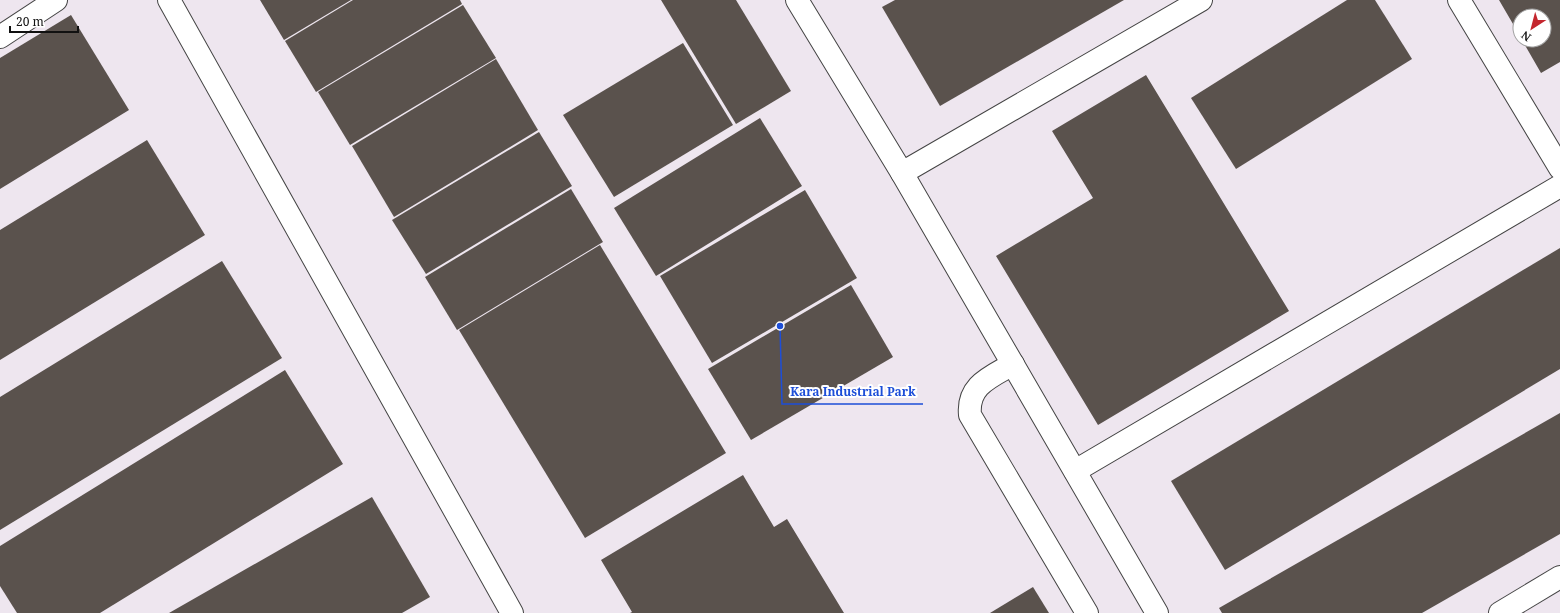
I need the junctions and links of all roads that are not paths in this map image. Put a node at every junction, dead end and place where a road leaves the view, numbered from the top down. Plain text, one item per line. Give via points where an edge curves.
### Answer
1 (56, 0) edge
2 (169, 0) edge
3 (797, 0) edge
4 (1201, 0) edge
5 (1459, 0) edge
6 (0, 37) edge
7 (1560, 168) edge
8 (902, 173) junction
9 (1560, 186) edge
10 (1013, 364) junction
11 (1075, 471) junction
12 (1560, 577) edge
13 (512, 613) edge
14 (1087, 613) edge
15 (1157, 613) edge
16 (1500, 613) edge

1 - 6 lane
2 - 13 lane
3 - 8 lane
4 - 8 lane
5 - 7 lane
8 - 10 lane
9 - 11 lane
10 - 11 lane
10 - 14 lane via 979,384 969,405 970,415
11 - 15 lane
12 - 16 lane

